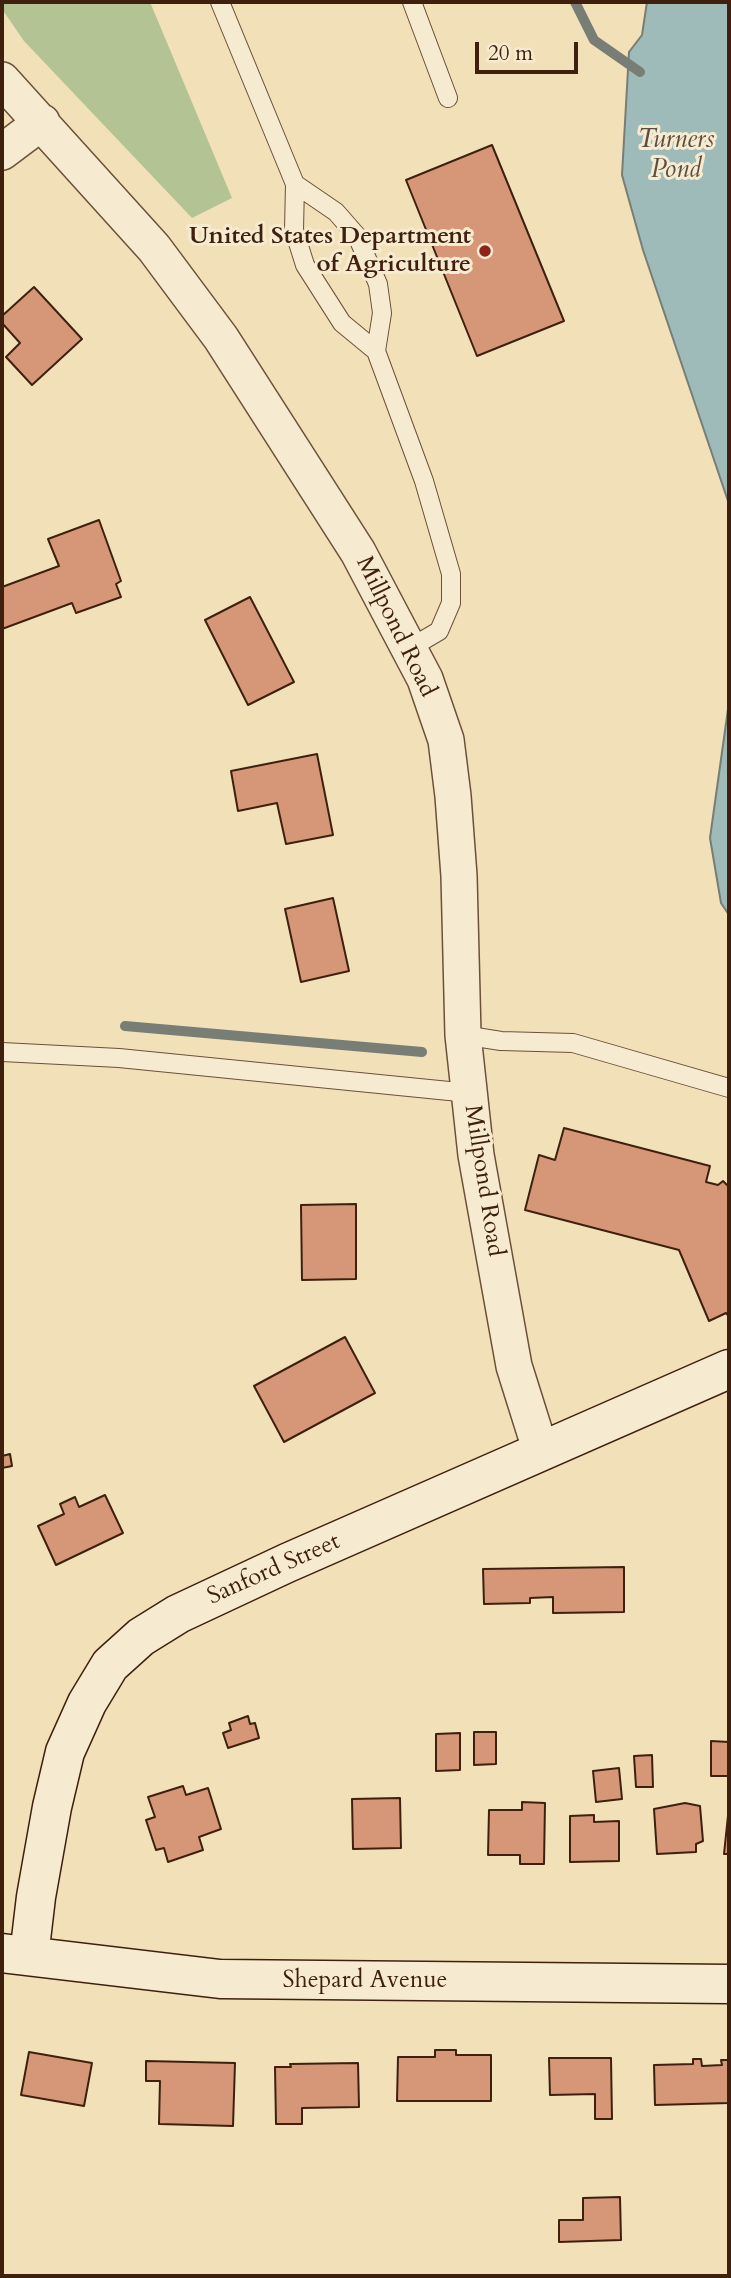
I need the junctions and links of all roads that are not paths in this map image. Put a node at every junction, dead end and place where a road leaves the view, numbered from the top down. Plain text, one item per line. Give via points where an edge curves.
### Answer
1 (220, 2) edge
2 (412, 2) edge
3 (2, 80) edge
4 (448, 98) dead end
5 (42, 122) junction
6 (2, 152) edge
7 (295, 184) junction
8 (376, 351) junction
9 (410, 648) junction
10 (463, 1035) junction
11 (2, 1052) edge
12 (729, 1088) edge
13 (470, 1093) junction
14 (729, 1369) edge
15 (541, 1452) junction
16 (15, 1955) edge
17 (729, 1984) edge

1 - 7 lane
2 - 4 lane
3 - 5 street, Millpond Road
5 - 6 street
5 - 9 street, Millpond Road via 154,248 221,338 359,552
7 - 8 lane via 294,230 304,265 342,323
7 - 8 lane via 336,212 357,236 378,284 382,313
8 - 9 lane via 424,481 451,574 451,603 439,631
9 - 10 street, Millpond Road via 446,740 459,876
10 - 12 lane via 573,1043
10 - 13 street, Millpond Road
11 - 13 lane via 119,1058
13 - 15 street, Millpond Road via 476,1155 514,1366
14 - 15 street, Sanford Street
15 - 16 street, Sanford Street via 178,1614 141,1637 110,1665 65,1752 36,1897
16 - 17 street, Shepard Avenue via 220,1979

